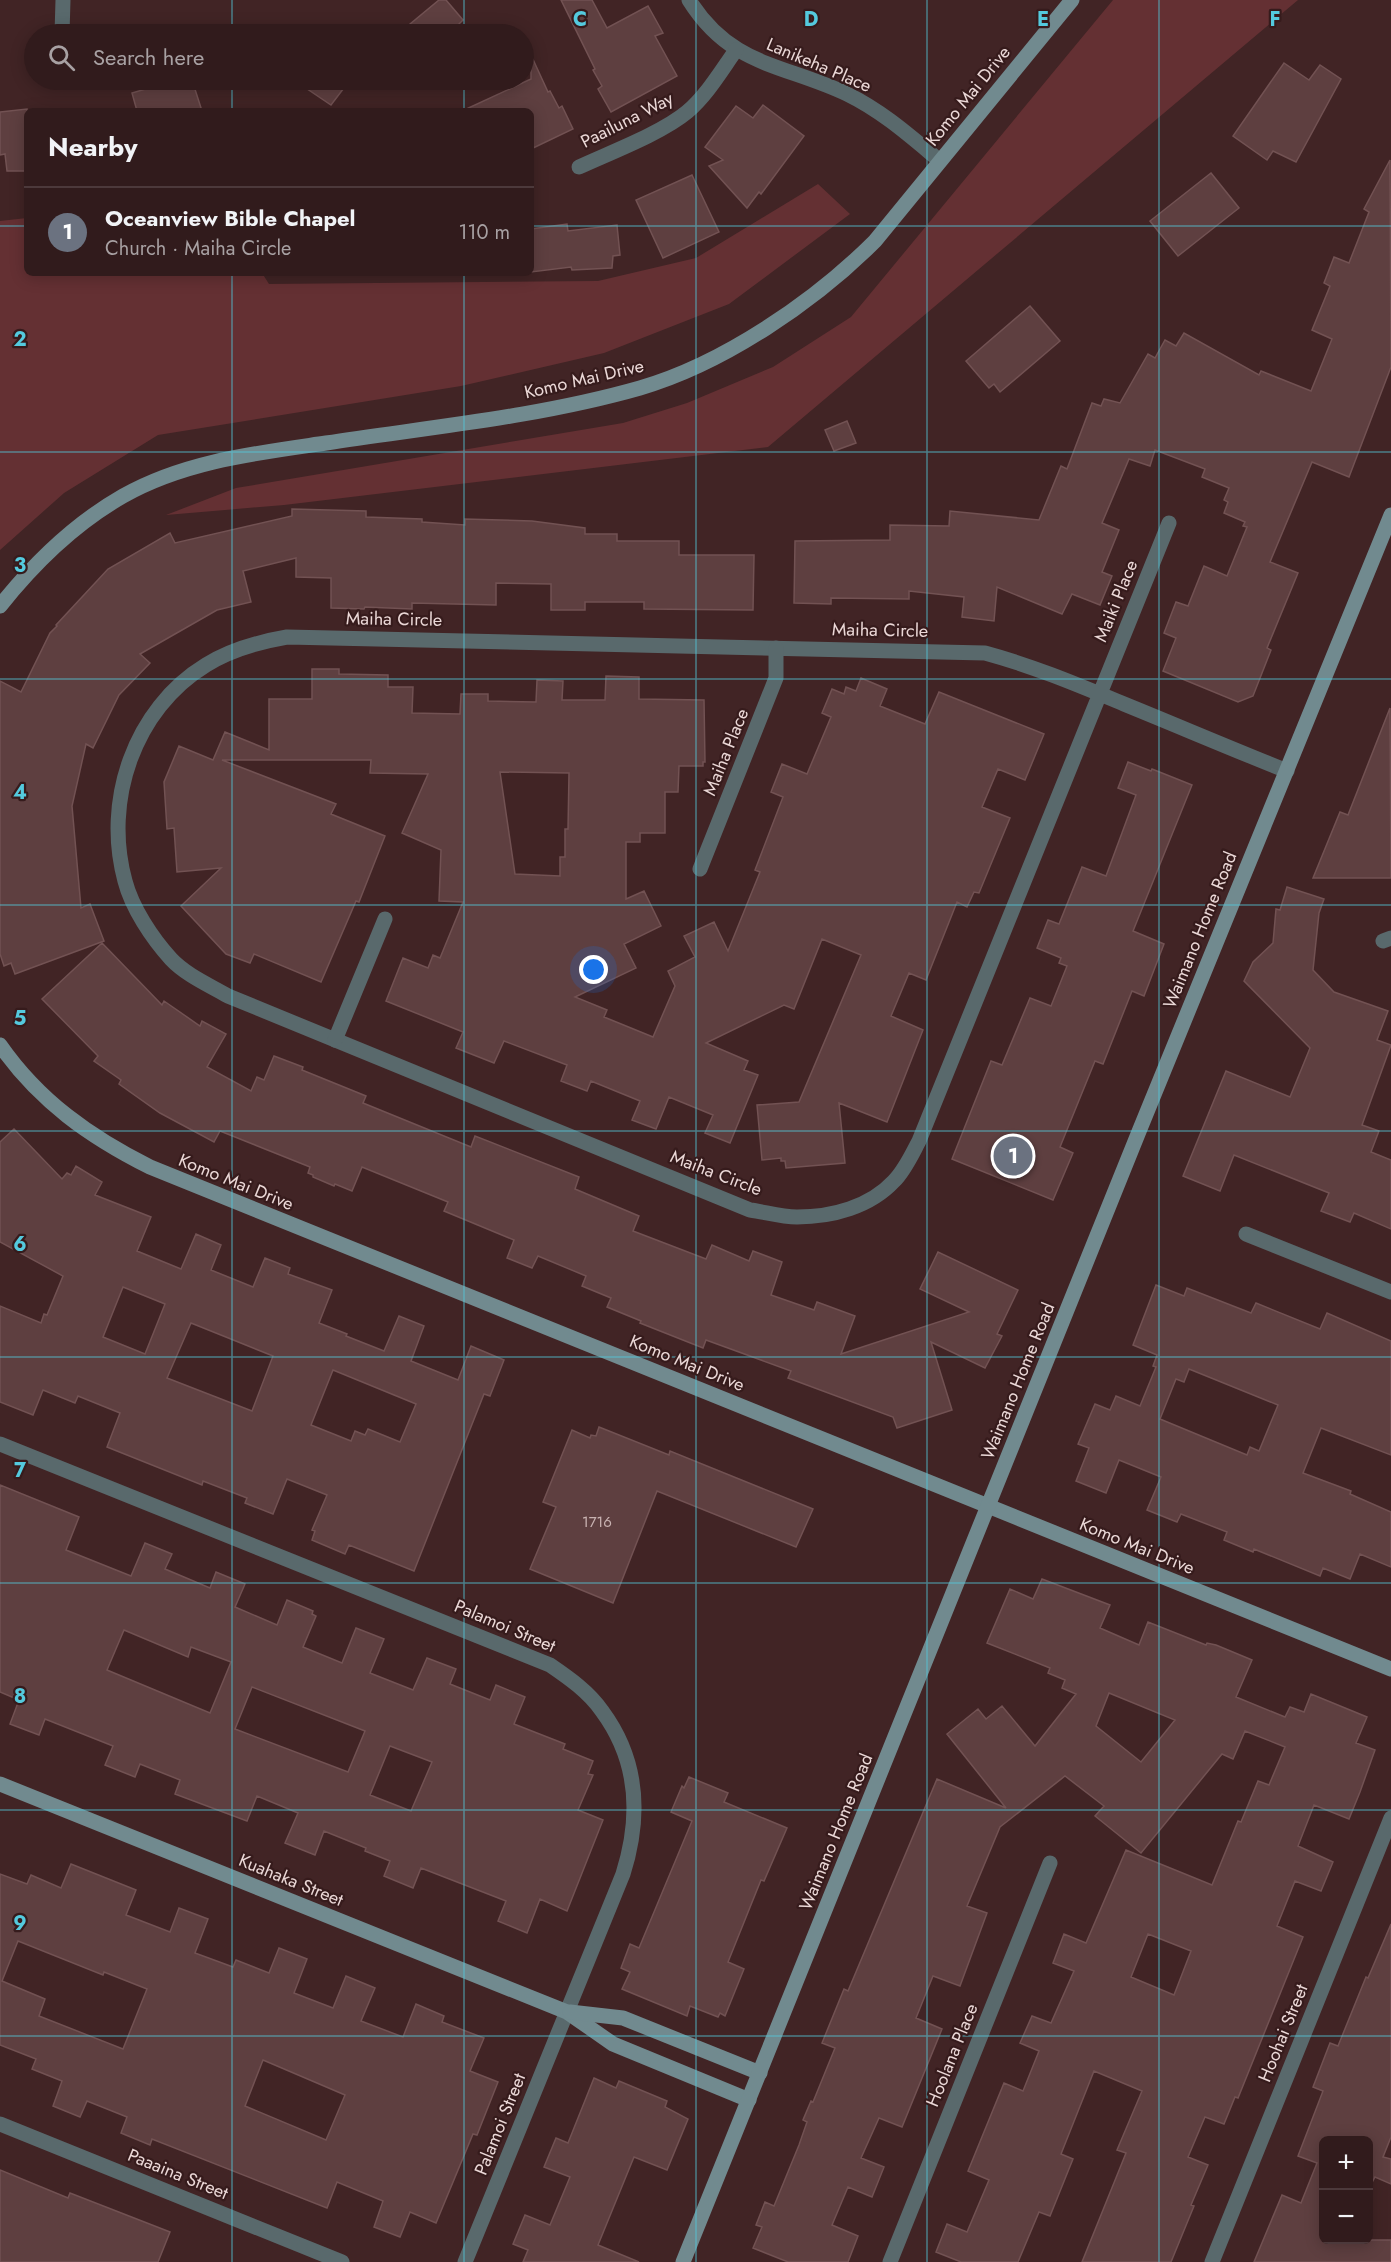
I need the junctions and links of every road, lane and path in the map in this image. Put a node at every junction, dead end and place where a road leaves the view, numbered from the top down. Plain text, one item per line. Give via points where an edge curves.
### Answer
1 (63, 0) edge
2 (689, 0) edge
3 (1072, 0) edge
4 (62, 24) edge
5 (736, 50) junction
6 (940, 161) junction
7 (579, 167) dead end
8 (1391, 515) edge
9 (1169, 524) dead end
10 (0, 606) edge
11 (776, 648) junction
12 (1100, 694) junction
13 (1287, 771) junction
14 (700, 869) dead end
15 (385, 919) dead end
16 (335, 1040) junction
17 (0, 1045) edge
18 (1246, 1234) dead end
19 (1391, 1292) edge
20 (0, 1444) edge
21 (988, 1506) junction
22 (1391, 1669) edge
23 (0, 1784) edge
24 (1391, 1818) edge
25 (1050, 1863) dead end
26 (567, 2012) junction
27 (760, 2073) junction
28 (749, 2100) junction
29 (0, 2124) edge
30 (342, 2262) edge
31 (465, 2262) edge
32 (683, 2262) edge
33 (890, 2262) edge
34 (1212, 2262) edge

1 - 4 street
2 - 5 street, Lanikeha Place via 699,16
3 - 6 main road, Komo Mai Drive
5 - 6 street, Lanikeha Place via 882,114
5 - 7 street, Paailuna Way via 685,114
6 - 10 main road, Komo Mai Drive via 850,266 760,331 710,359 642,387 571,405 240,456 184,470 125,495 68,533 42,556
8 - 13 main road, Waimano Home Road
9 - 12 street, Maiki Place
11 - 12 street, Maiha Circle via 985,653
11 - 14 street, Maiha Place via 776,678
11 - 16 street, Maiha Circle via 287,637 230,652 204,666 176,689 153,715 136,743 124,780 118,830 125,882 133,902 172,960 197,978 228,996
12 - 13 street, Maiha Circle
12 - 16 street, Maiha Circle via 919,1142 896,1179 879,1196 854,1208 795,1217 750,1210
13 - 21 main road, Waimano Home Road
15 - 16 street
17 - 21 main road, Komo Mai Drive via 24,1076 74,1122 110,1147 150,1167
18 - 19 street
20 - 26 street, Palamoi Street via 550,1665 590,1696 617,1736 629,1766 635,1822 623,1874
21 - 22 main road, Komo Mai Drive
21 - 27 main road, Waimano Home Road
23 - 26 main road, Kuahaka Street
24 - 34 street, Hoohai Street
25 - 33 street, Hoolana Place
26 - 27 main road, Kuahaka Street via 623,2018
26 - 28 main road, Kuahaka Street via 613,2044
26 - 31 street, Palamoi Street
27 - 28 main road, Waimano Home Road
28 - 32 main road, Waimano Home Road
29 - 30 street, Paaaina Street

